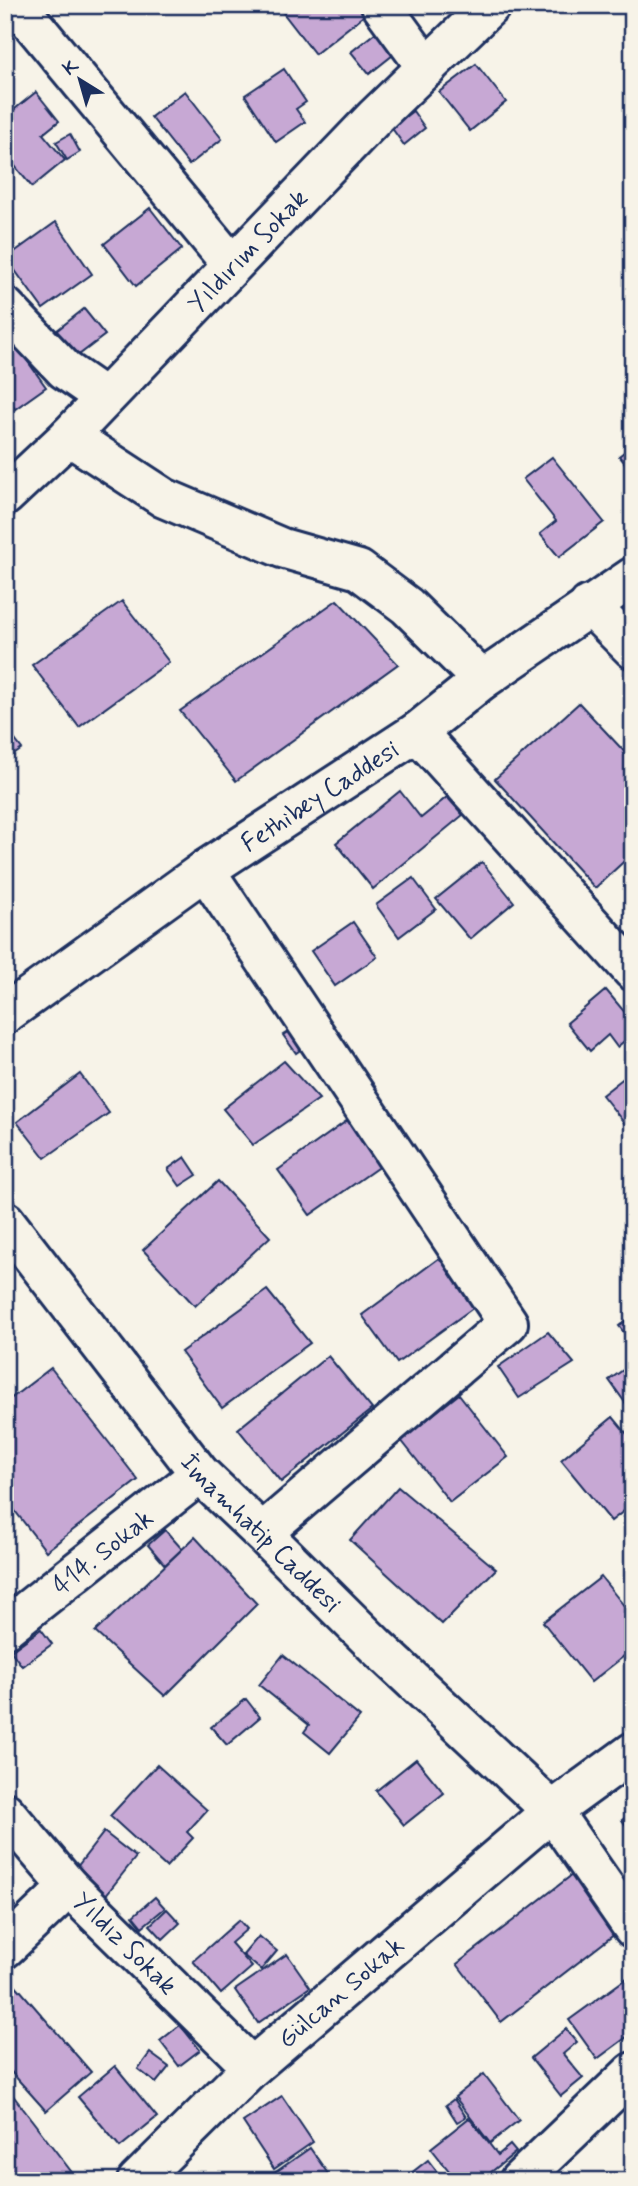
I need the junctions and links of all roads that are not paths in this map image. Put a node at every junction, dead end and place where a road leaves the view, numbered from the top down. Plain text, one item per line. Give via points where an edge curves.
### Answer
1 (18, 5) edge
2 (381, 5) edge
3 (491, 5) edge
4 (427, 68) junction
5 (232, 265) junction
6 (5, 307) edge
7 (104, 397) junction
8 (69, 436) junction
9 (5, 496) edge
10 (633, 577) edge
11 (589, 605) junction
12 (633, 649) edge
13 (482, 681) junction
14 (417, 733) junction
15 (205, 870) junction
16 (633, 971) edge
17 (5, 1014) edge
18 (5, 1221) edge
19 (200, 1475) junction
20 (262, 1533) junction
21 (5, 1628) edge
22 (633, 1752) edge
23 (552, 1811) junction
24 (5, 1812) edge
25 (69, 1886) junction
26 (633, 1928) edge
27 (5, 1948) edge
28 (252, 2067) junction
29 (633, 2072) edge
30 (137, 2181) edge
31 (519, 2181) edge

1 - 5 street
2 - 4 street
3 - 4 street, Yıldırım Sokak
4 - 5 street, Yıldırım Sokak
5 - 7 street, Yıldırım Sokak
6 - 7 street via 65,370
7 - 8 street, Yıldırım Sokak
8 - 9 street, Yıldırım Sokak
8 - 13 street via 164,498 282,548 359,570 407,606
10 - 11 street, Fethibey Caddesi
11 - 12 street
11 - 13 street, Fethibey Caddesi
13 - 14 street, Fethibey Caddesi
14 - 15 street, Fethibey Caddesi
14 - 16 street
15 - 17 street, Fethibey Caddesi
15 - 20 street via 508,1323
18 - 19 street, İmamhatip Caddesi
19 - 20 street, İmamhatip Caddesi
19 - 21 street, 414. Sokak
20 - 23 street, İmamhatip Caddesi
22 - 23 street, Gülcan Sokak
23 - 26 street, İmamhatip Caddesi
23 - 28 street, Gülcan Sokak
24 - 25 street, Yıldız Sokak
25 - 27 street
25 - 28 street, Yıldız Sokak
28 - 30 street, Gülcan Sokak
29 - 31 street

